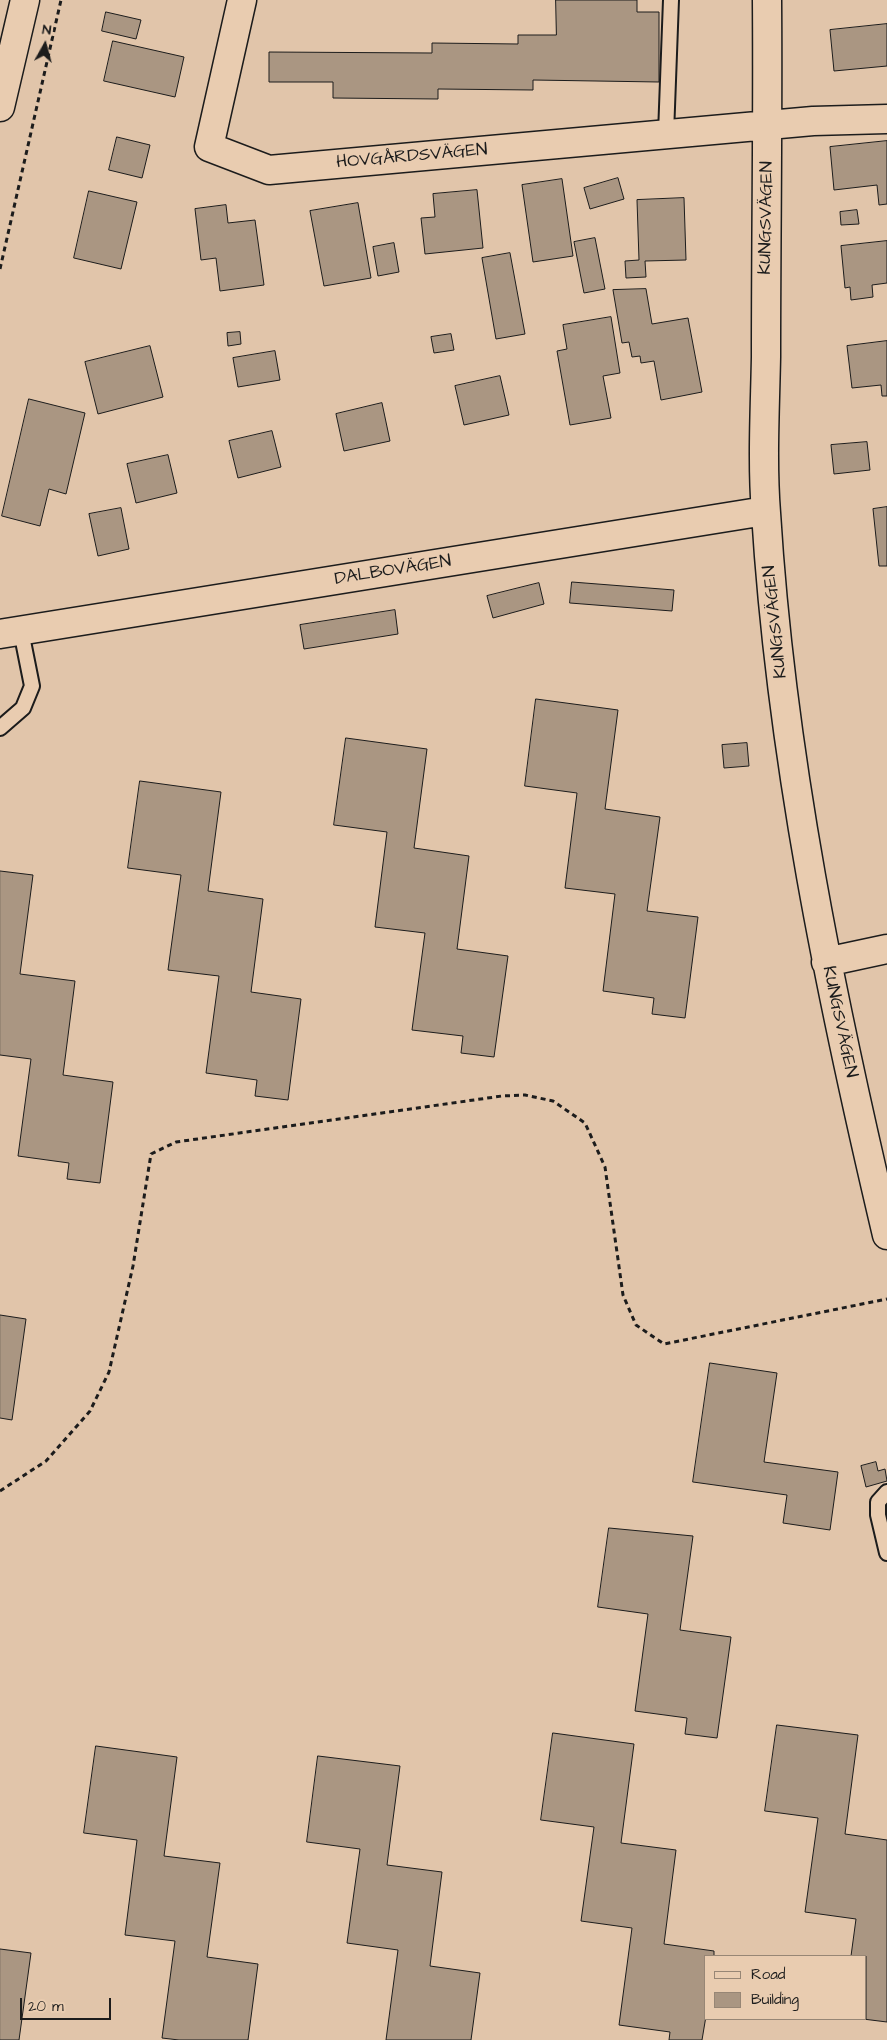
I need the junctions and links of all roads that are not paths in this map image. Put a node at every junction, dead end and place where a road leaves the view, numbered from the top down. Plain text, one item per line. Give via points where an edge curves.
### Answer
1 (25, 0) edge
2 (242, 0) edge
3 (671, 0) edge
4 (767, 0) edge
5 (0, 108) edge
6 (887, 120) edge
7 (768, 126) junction
8 (666, 134) junction
9 (765, 511) junction
10 (11, 632) edge
11 (0, 728) edge
12 (887, 948) edge
13 (826, 962) junction
14 (887, 1235) edge
15 (887, 1492) edge
16 (887, 1553) edge

1 - 5 street
2 - 8 street, HOVGÅRDSVÄGEN via 209,147 268,170
3 - 8 lane
4 - 7 street, KUNGSVÄGEN
6 - 7 street, HOVGÅRDSVÄGEN via 813,121
7 - 8 street, HOVGÅRDSVÄGEN
7 - 9 street, KUNGSVÄGEN
9 - 10 street, DALBOVÄGEN
9 - 13 street, KUNGSVÄGEN via 783,688
10 - 11 lane, DALBOVÄGEN via 32,686 24,708
12 - 13 street
13 - 14 street, KUNGSVÄGEN
15 - 16 lane via 878,1502 878,1515

